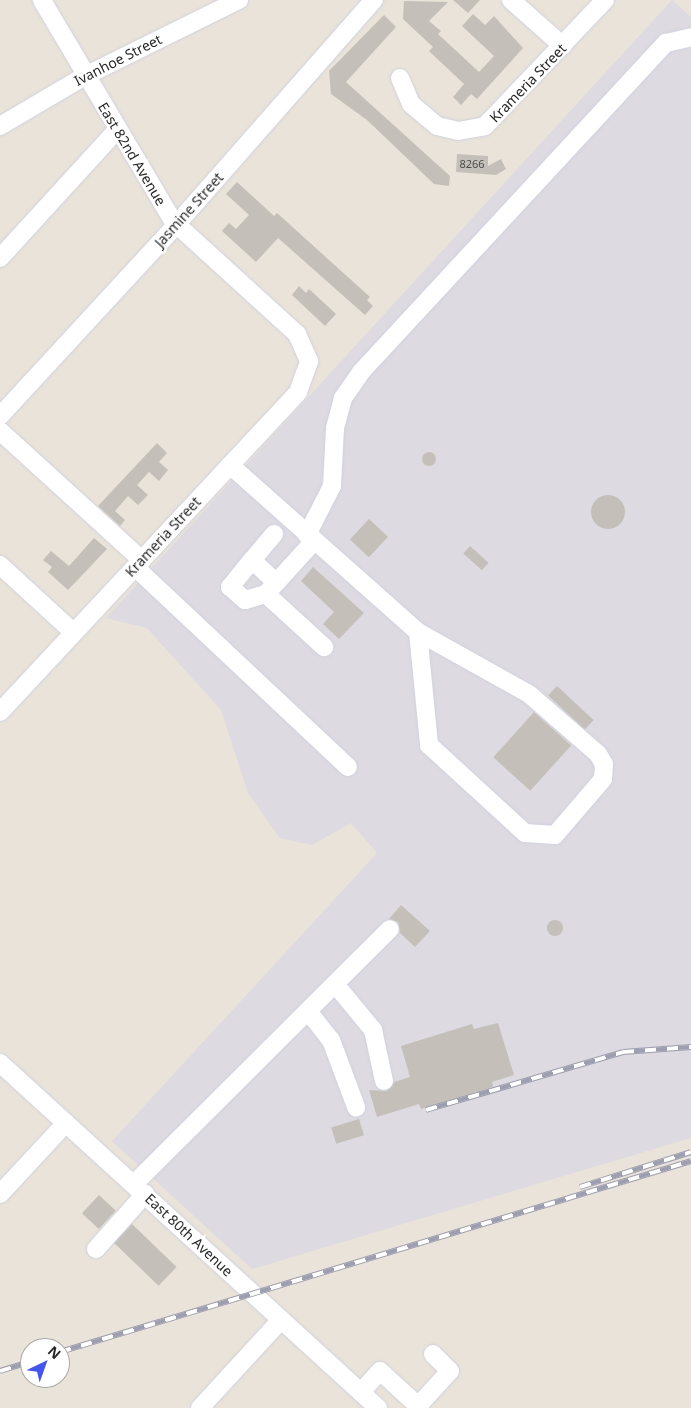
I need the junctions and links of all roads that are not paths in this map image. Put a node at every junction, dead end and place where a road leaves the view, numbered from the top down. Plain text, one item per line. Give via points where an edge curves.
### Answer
1 (42, 0) edge
2 (239, 0) edge
3 (374, 0) edge
4 (512, 0) edge
5 (605, 0) edge
6 (691, 37) edge
7 (563, 46) junction
8 (85, 76) junction
9 (400, 78) dead end
10 (0, 126) edge
11 (118, 130) junction
12 (176, 225) junction
13 (0, 258) edge
14 (308, 353) joint
15 (0, 416) edge
16 (0, 431) edge
17 (230, 465) junction
18 (274, 534) dead end
19 (310, 538) junction
20 (252, 560) junction
21 (138, 564) junction
22 (0, 565) edge
23 (271, 588) junction
24 (418, 632) junction
25 (74, 633) junction
26 (324, 647) dead end
27 (0, 712) edge
28 (348, 767) dead end
29 (390, 929) dead end
30 (335, 984) junction
31 (308, 1011) junction
32 (0, 1063) edge
33 (384, 1080) dead end
34 (356, 1107) dead end
35 (66, 1123) junction
36 (139, 1189) junction
37 (0, 1194) edge
38 (96, 1249) dead end
39 (282, 1320) junction
40 (433, 1354) dead end
41 (360, 1392) junction
42 (200, 1408) edge
43 (378, 1408) edge

1 - 8 street, East 82nd Avenue
2 - 8 street, Ivanhoe Street
3 - 12 street, Jasmine Street
4 - 7 street
5 - 7 street, Krameria Street
6 - 19 street via 666,43 360,372 343,398 335,428 332,486
7 - 9 street, Krameria Street via 491,122 472,130 446,129 426,119 411,104
8 - 10 street, Ivanhoe Street
8 - 11 street, East 82nd Avenue
11 - 12 street, East 82nd Avenue
11 - 13 street
12 - 14 street, East 82nd Avenue via 297,334
12 - 15 street, Jasmine Street
14 - 17 street, Krameria Street via 308,371 298,392
16 - 21 street
17 - 19 street
17 - 21 street, Krameria Street
18 - 20 street
19 - 23 street
19 - 24 street
20 - 23 street
20 - 23 street via 230,587 244,600
21 - 25 street, Krameria Street
21 - 28 street
22 - 25 street
23 - 26 street
24 - 24 street via 428,745 525,833 555,835 603,779 604,764 598,754 529,694
25 - 27 street, Krameria Street
29 - 30 street
30 - 31 street
30 - 33 street via 373,1030
31 - 34 street via 331,1040
31 - 36 street
32 - 35 street, East 80th Avenue
35 - 36 street, East 80th Avenue
35 - 37 street
36 - 38 street
36 - 39 street, East 80th Avenue
39 - 41 street, East 80th Avenue
39 - 42 street
40 - 41 street via 450,1371 418,1406 380,1371
41 - 43 street, East 80th Avenue

